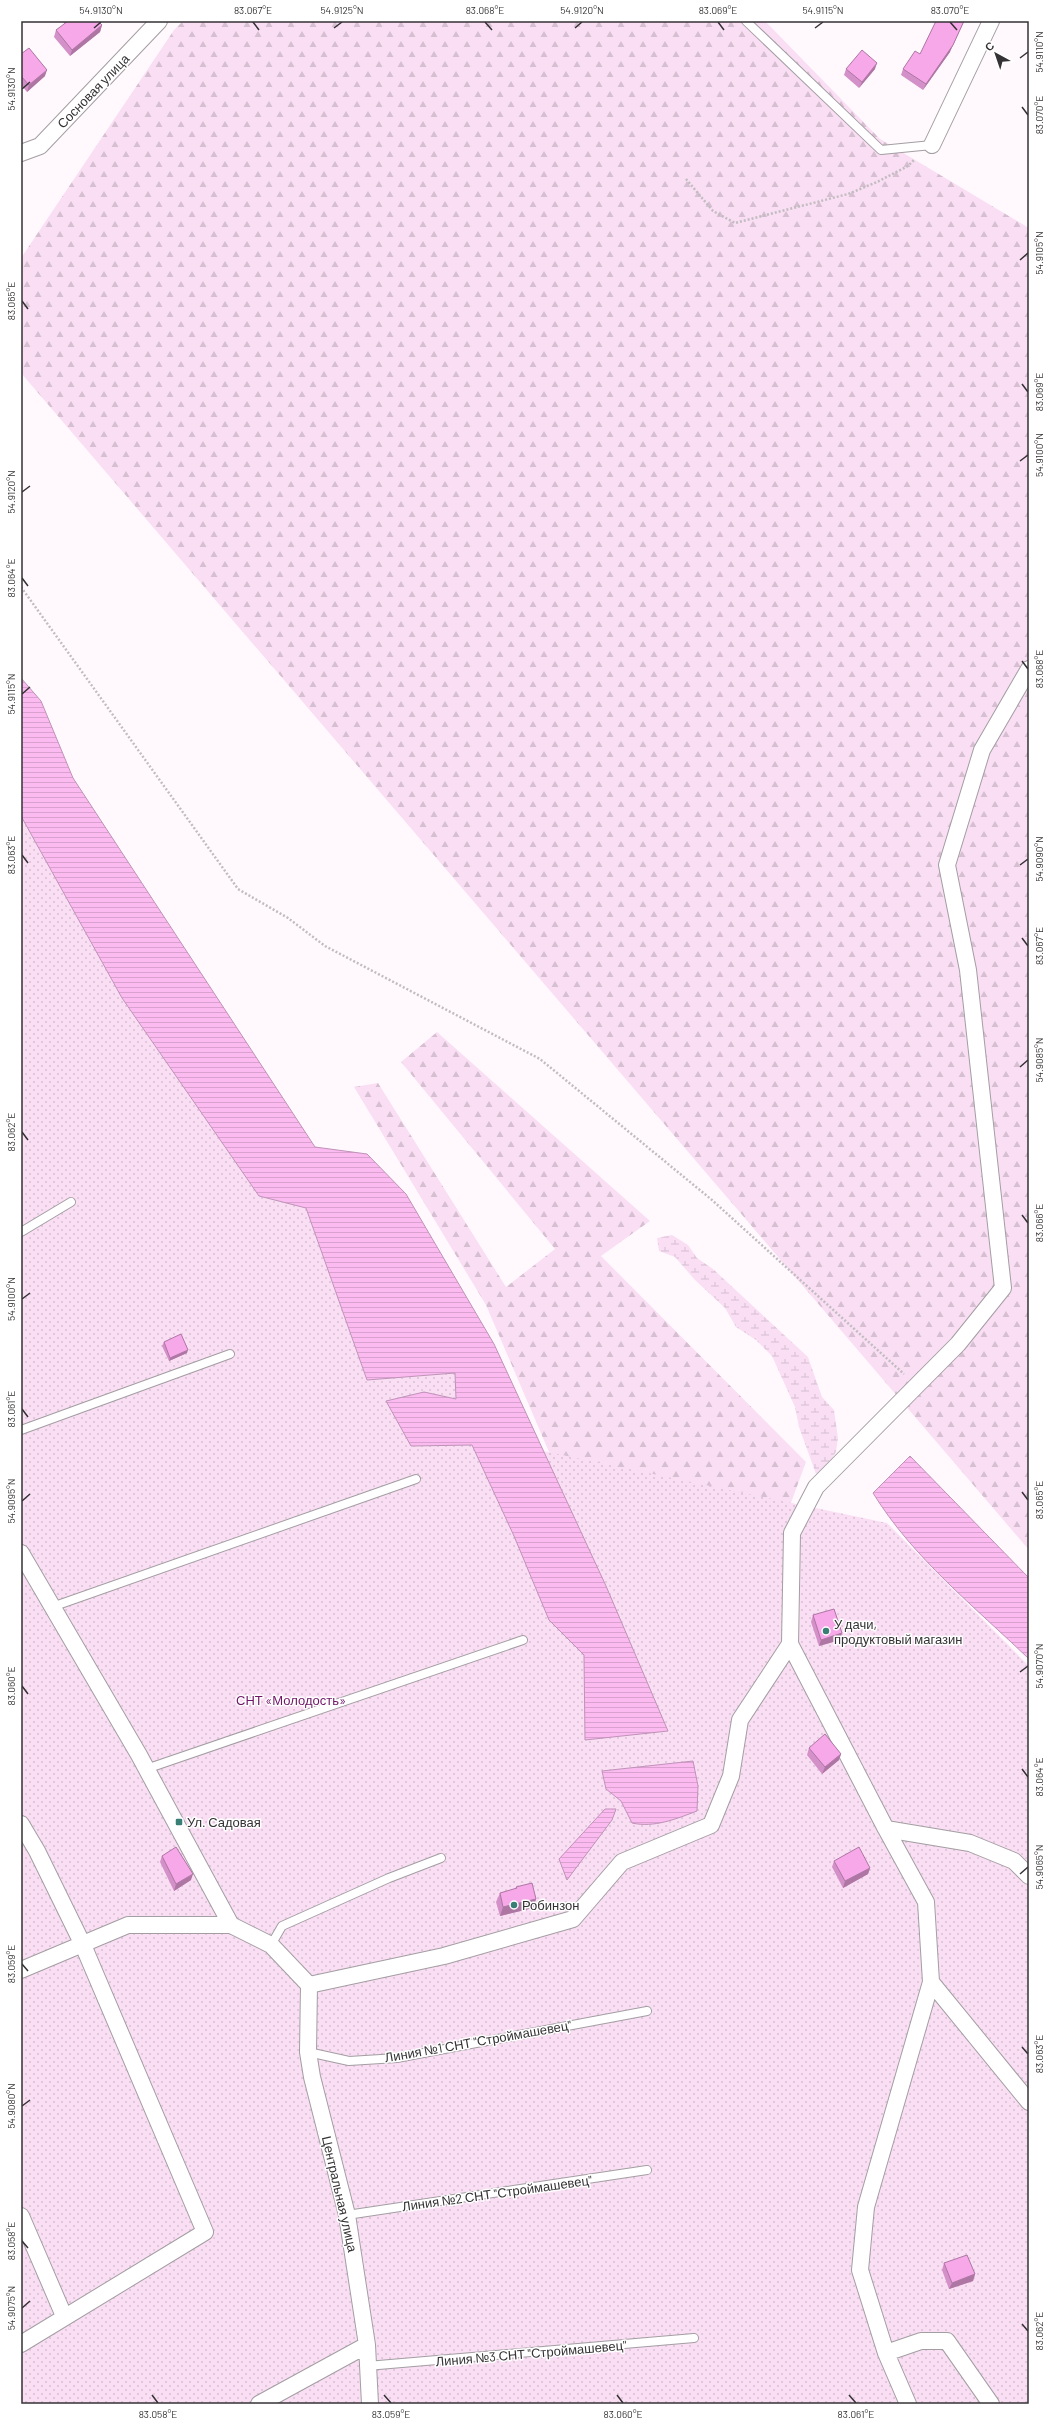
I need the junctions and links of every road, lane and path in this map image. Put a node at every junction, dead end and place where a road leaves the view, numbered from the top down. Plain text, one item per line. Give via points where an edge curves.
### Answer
1 (159, 21) edge
2 (746, 21) edge
3 (991, 21) edge
4 (932, 145) junction
5 (21, 154) edge
6 (686, 179) dead end
7 (21, 587) edge
8 (1029, 669) edge
9 (70, 1202) dead end
10 (21, 1232) edge
11 (230, 1354) dead end
12 (916, 1386) junction
13 (21, 1430) edge
14 (416, 1479) dead end
15 (21, 1553) edge
16 (52, 1607) junction
17 (523, 1640) dead end
18 (790, 1644) junction
19 (146, 1768) junction
20 (21, 1824) edge
21 (886, 1829) junction
22 (441, 1858) dead end
23 (1029, 1876) edge
24 (231, 1925) junction
25 (83, 1945) junction
26 (271, 1945) junction
27 (21, 1970) edge
28 (931, 1982) junction
29 (309, 1985) junction
30 (647, 2011) dead end
31 (308, 2052) junction
32 (1029, 2102) edge
33 (647, 2170) dead end
34 (347, 2215) junction
35 (21, 2216) edge
36 (64, 2316) junction
37 (694, 2338) dead end
38 (21, 2344) edge
39 (367, 2345) junction
40 (886, 2353) junction
41 (367, 2366) junction
42 (258, 2404) edge
43 (370, 2404) edge
44 (908, 2404) edge
45 (991, 2404) edge

1 - 5 street, Сосновая улица via 40,146
2 - 4 lane via 881,150
3 - 4 street
4 - 6 path via 908,166 848,194 735,223 713,211
7 - 12 path via 238,889 288,918 325,946 540,1059 712,1200
8 - 12 street via 982,750 947,865 968,970 1003,1288 958,1344
9 - 10 lane
11 - 13 lane
12 - 18 street via 816,1487 792,1533
14 - 16 lane
15 - 16 street
16 - 19 street
17 - 19 lane
18 - 21 street
18 - 29 street via 740,1720 731,1776 711,1825 622,1862 573,1919 444,1956
19 - 24 street
20 - 25 street
21 - 23 street via 970,1843 1014,1861
21 - 28 street via 926,1902
22 - 26 lane via 389,1878 282,1926
24 - 25 street via 128,1925
24 - 26 street
25 - 27 street
25 - 36 street via 205,2232
26 - 29 street
28 - 32 street
28 - 40 street via 866,2207 860,2270
29 - 31 street, Центральная улица
30 - 31 lane, Линия №1 СНТ "Строймашевец" via 397,2058 349,2061
31 - 34 street, Центральная улица
33 - 34 lane, Линия №2 СНТ "Строймашевец"
34 - 39 street, Центральная улица
35 - 36 street
36 - 38 street
37 - 41 lane, Линия №3 СНТ "Строймашевец"
39 - 41 street, Центральная улица
39 - 42 street
40 - 44 street
40 - 45 street via 921,2341 947,2341
41 - 43 street, Центральная улица

